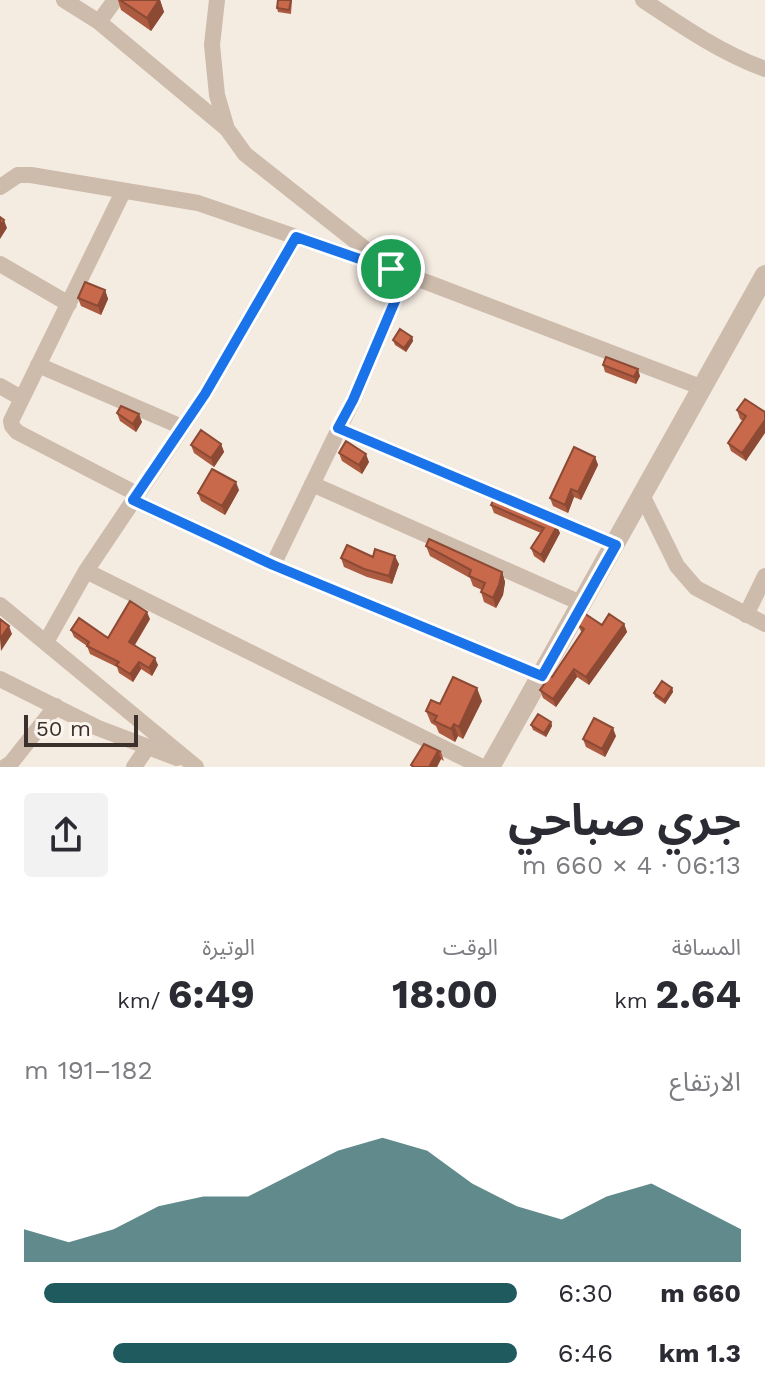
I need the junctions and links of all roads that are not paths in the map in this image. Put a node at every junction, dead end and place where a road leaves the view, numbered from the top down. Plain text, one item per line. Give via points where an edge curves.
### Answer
1 (64, 0) edge
2 (115, 0) edge
3 (217, 0) edge
4 (643, 0) edge
5 (99, 22) junction
6 (765, 69) edge
7 (227, 129) junction
8 (0, 187) edge
9 (123, 192) junction
10 (296, 237) junction
11 (1, 266) edge
12 (399, 272) junction
13 (765, 275) edge
14 (69, 304) junction
15 (38, 365) junction
16 (0, 386) edge
17 (703, 388) junction
18 (21, 398) junction
19 (182, 427) junction
20 (338, 428) junction
21 (312, 484) junction
22 (135, 497) junction
23 (643, 497) junction
24 (616, 545) junction
25 (273, 565) junction
26 (86, 571) junction
27 (765, 576) edge
28 (583, 604) junction
29 (0, 605) edge
30 (746, 615) junction
31 (765, 624) edge
32 (46, 642) junction
33 (542, 676) junction
34 (0, 679) edge
35 (56, 706) junction
36 (147, 748) junction
37 (191, 764) edge
38 (5, 767) edge
39 (134, 767) edge
40 (482, 767) edge
41 (490, 767) edge

1 - 5 street
2 - 5 street
3 - 7 street via 212,45
4 - 6 street via 701,38
5 - 7 street
7 - 12 street via 245,154
8 - 9 street via 18,175 31,175
9 - 10 street via 198,203
9 - 14 street
10 - 12 street
10 - 19 street
11 - 14 street
12 - 17 street
12 - 20 street
13 - 17 street
14 - 15 street
15 - 18 street
15 - 19 street
16 - 18 street
17 - 23 street
18 - 22 street via 11,421 17,432
19 - 22 street
20 - 21 street
20 - 24 street
21 - 25 street
21 - 28 street
22 - 25 street
22 - 26 street
23 - 24 street
23 - 30 street via 677,566 696,588
24 - 28 street
25 - 33 street
26 - 32 street
26 - 40 street
27 - 30 street
28 - 33 street
29 - 32 street
30 - 31 street
32 - 37 street
33 - 41 street
34 - 35 street
35 - 36 street
35 - 38 street
36 - 37 street
36 - 39 street

